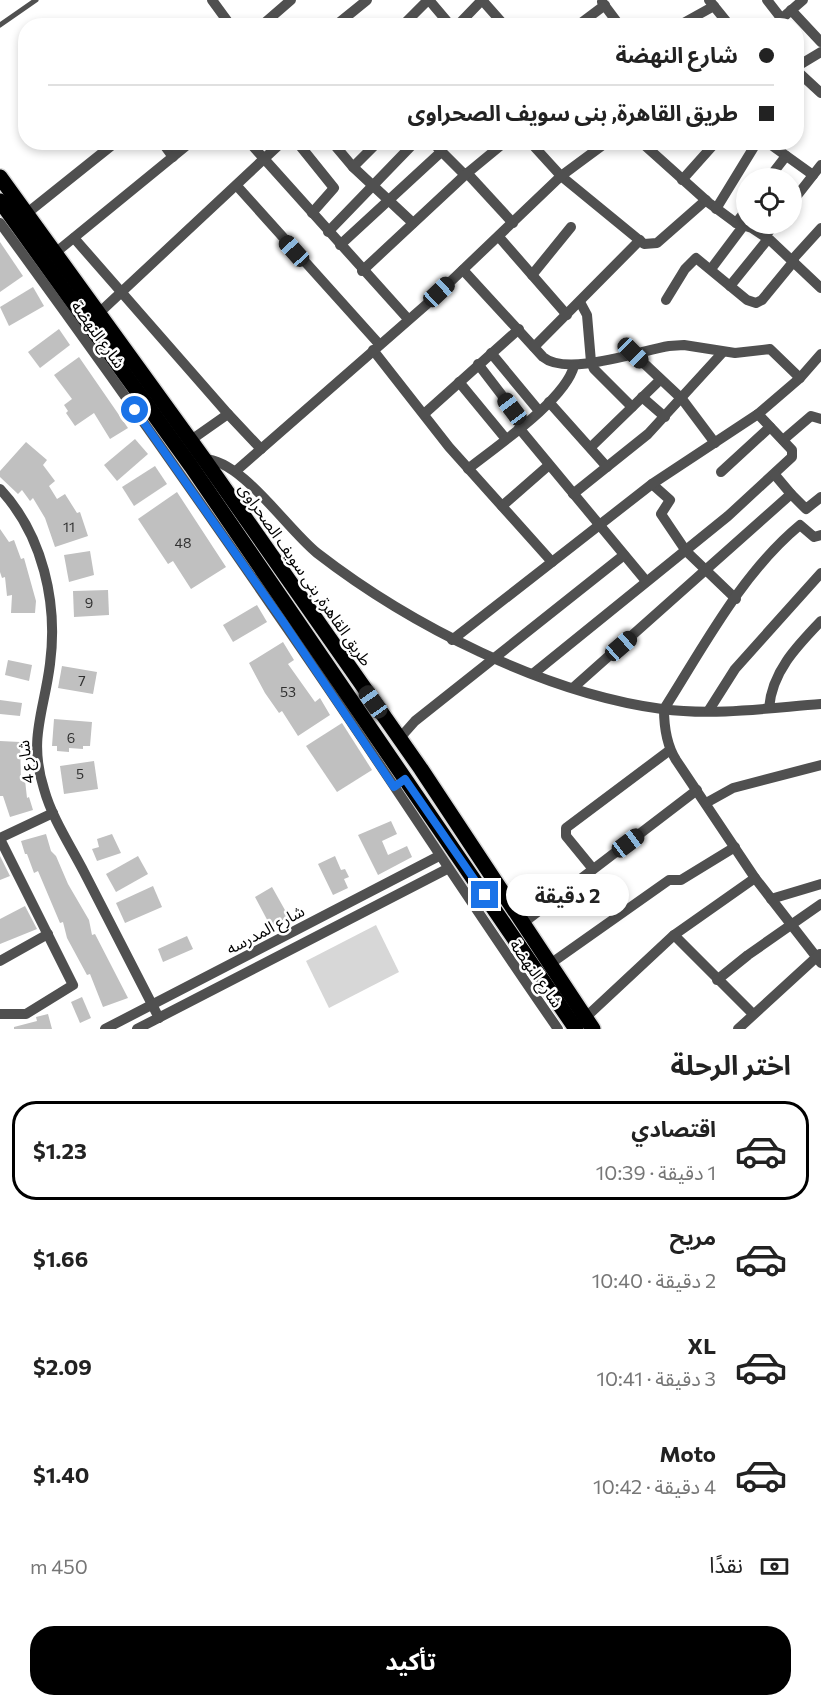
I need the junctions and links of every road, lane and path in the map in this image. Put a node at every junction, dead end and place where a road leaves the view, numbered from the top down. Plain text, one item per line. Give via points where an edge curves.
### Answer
1 (36, 0) edge
2 (212, 0) edge
3 (291, 0) edge
4 (367, 0) edge
5 (429, 0) edge
6 (767, 0) edge
7 (803, 0) edge
8 (603, 3) edge
9 (712, 3) edge
10 (791, 10) junction
11 (225, 18) edge
12 (270, 18) edge
13 (345, 18) edge
14 (410, 18) edge
15 (444, 18) edge
16 (465, 18) edge
17 (498, 18) edge
18 (586, 18) edge
19 (615, 18) edge
20 (690, 18) edge
21 (724, 18) edge
22 (775, 18) edge
23 (782, 18) edge
24 (798, 18) edge
25 (804, 24) edge
26 (0, 25) edge
27 (821, 42) edge
28 (821, 52) edge
29 (804, 63) edge
30 (804, 76) edge
31 (821, 93) edge
32 (106, 150) edge
33 (168, 150) edge
34 (181, 150) edge
35 (257, 150) edge
36 (274, 150) edge
37 (304, 150) edge
38 (343, 150) edge
39 (370, 150) edge
40 (408, 150) edge
41 (437, 150) edge
42 (443, 150) edge
43 (495, 150) edge
44 (537, 150) edge
45 (596, 150) edge
46 (650, 150) edge
47 (709, 150) edge
48 (752, 150) edge
49 (778, 150) edge
50 (786, 156) junction
51 (173, 157) junction
52 (265, 159) junction
53 (821, 165) edge
54 (353, 167) junction
55 (777, 168) edge
56 (466, 174) junction
57 (813, 175) junction
58 (561, 176) junction
59 (0, 177) edge
60 (682, 180) junction
61 (237, 186) junction
62 (374, 186) junction
63 (802, 189) edge
64 (387, 199) junction
65 (706, 200) junction
66 (0, 201) edge
67 (716, 208) junction
68 (312, 213) junction
69 (26, 214) junction
70 (736, 221) edge
71 (0, 223) edge
72 (413, 223) junction
73 (513, 223) junction
74 (571, 227) dead end
75 (821, 228) edge
76 (736, 230) edge
77 (328, 232) junction
78 (759, 234) edge
79 (769, 234) edge
80 (499, 237) junction
81 (74, 238) junction
82 (766, 238) junction
83 (640, 240) junction
84 (340, 245) junction
85 (56, 254) junction
86 (793, 261) junction
87 (711, 269) junction
88 (463, 270) junction
89 (362, 271) junction
90 (532, 275) junction
91 (730, 286) junction
92 (821, 288) edge
93 (121, 292) junction
94 (666, 300) dead end
95 (580, 302) junction
96 (99, 313) junction
97 (567, 315) junction
98 (408, 320) junction
99 (519, 329) junction
100 (376, 347) junction
101 (534, 347) junction
102 (723, 352) junction
103 (491, 353) junction
104 (633, 353) junction
105 (821, 354) edge
106 (591, 362) junction
107 (478, 364) junction
108 (574, 366) junction
109 (800, 378) junction
110 (660, 380) junction
111 (459, 382) junction
112 (642, 397) junction
113 (682, 399) junction
114 (549, 402) junction
115 (632, 407) junction
116 (538, 411) junction
117 (228, 414) junction
118 (424, 414) junction
119 (758, 414) junction
120 (665, 417) junction
121 (821, 419) edge
122 (521, 426) junction
123 (770, 427) junction
124 (506, 439) junction
125 (191, 440) junction
126 (783, 440) junction
127 (715, 443) junction
128 (591, 447) junction
129 (261, 449) junction
130 (204, 459) junction
131 (549, 465) junction
132 (607, 467) junction
133 (468, 469) junction
134 (237, 470) junction
135 (721, 472) dead end
136 (775, 476) junction
137 (652, 484) junction
138 (0, 489) edge
139 (573, 494) junction
140 (791, 494) junction
141 (821, 497) edge
142 (502, 506) junction
143 (599, 525) junction
144 (821, 535) edge
145 (686, 550) junction
146 (624, 555) junction
147 (552, 562) junction
148 (704, 570) junction
149 (821, 573) edge
150 (646, 581) junction
151 (736, 599) junction
152 (821, 621) edge
153 (452, 640) junction
154 (495, 659) junction
155 (534, 673) junction
156 (574, 687) junction
157 (821, 704) edge
158 (769, 708) junction
159 (664, 709) junction
160 (709, 710) junction
161 (399, 739) junction
162 (670, 750) junction
163 (821, 765) edge
164 (421, 769) junction
165 (400, 783) junction
166 (697, 790) junction
167 (706, 803) junction
168 (53, 813) junction
169 (0, 839) edge
170 (735, 847) junction
171 (439, 856) junction
172 (447, 868) junction
173 (593, 869) junction
174 (755, 878) junction
175 (821, 884) edge
176 (771, 899) junction
177 (821, 904) edge
178 (522, 923) junction
179 (789, 924) junction
180 (48, 934) junction
181 (674, 934) junction
182 (819, 958) edge
183 (0, 961) edge
184 (550, 964) junction
185 (717, 980) junction
186 (153, 1005) junction
187 (0, 1014) edge
188 (753, 1014) junction
189 (159, 1018) junction
190 (558, 1020) edge
191 (585, 1025) edge
192 (105, 1029) edge
193 (137, 1029) edge
194 (738, 1029) edge

1 - 26 lane
2 - 11 street
3 - 12 street
4 - 13 street
5 - 14 street
5 - 15 street
6 - 22 street
7 - 10 street
8 - 18 street
8 - 19 street
9 - 20 street
9 - 21 street
10 - 23 street
10 - 24 street
16 - 17 street via 482,0
25 - 27 street
28 - 29 street
30 - 31 street
32 - 69 street
33 - 51 street
34 - 51 street
35 - 52 street
36 - 52 street
37 - 68 street via 334,187
38 - 54 street
39 - 54 street
40 - 62 street
41 - 64 street
42 - 56 street
43 - 56 street
44 - 58 street
45 - 58 street
46 - 60 street
47 - 60 street
48 - 67 street
49 - 50 street
50 - 55 street
50 - 57 street
51 - 81 street
52 - 61 street
52 - 68 street
53 - 57 street
54 - 62 street
56 - 72 street
56 - 73 street
57 - 63 street
58 - 73 street
58 - 83 street
59 - 69 main road, طريق القاهرة, بنى سويف الصحراوى
60 - 65 street
61 - 93 street
61 - 100 street
62 - 64 street
62 - 77 street
64 - 72 street
64 - 84 street
65 - 67 street
65 - 83 street via 657,243 648,245
66 - 165 main road, طريق القاهرة, بنى سويف الصحراوى via 191,466
67 - 70 street
68 - 77 street
69 - 85 main road, طريق القاهرة, بنى سويف الصحراوى
71 - 165 street, شارع النهضة
72 - 89 street
73 - 80 street
74 - 90 street
75 - 86 street
76 - 87 street
77 - 84 street
78 - 82 street
79 - 82 street
80 - 88 street
80 - 90 street
81 - 85 street
81 - 93 street
82 - 86 street
82 - 91 street
83 - 95 street
84 - 89 street
85 - 96 main road, طريق القاهرة, بنى سويف الصحراوى
86 - 91 street via 759,303 747,300
86 - 92 street
87 - 91 street
87 - 94 street via 699,258 694,259
88 - 98 street
88 - 99 street
89 - 98 street
90 - 97 street
93 - 96 street
93 - 117 street
95 - 97 street
95 - 106 street via 586,315
96 - 125 main road, طريق القاهرة, بنى سويف الصحراوى
97 - 101 street
98 - 100 street
99 - 101 street
99 - 103 street
100 - 118 street
100 - 129 street
101 - 108 street via 550,363
102 - 104 street via 684,345
102 - 109 street via 770,349
102 - 113 street
103 - 107 street
103 - 116 street
104 - 106 street
104 - 110 street
105 - 109 street
106 - 108 street
106 - 115 street
107 - 111 street
107 - 122 street
108 - 114 street via 568,383
109 - 119 street
110 - 112 street
110 - 113 street
111 - 118 street
111 - 124 street
112 - 115 street
112 - 120 street
113 - 120 street
113 - 127 street
114 - 116 street
114 - 128 street
115 - 128 street
116 - 122 street
117 - 125 street
117 - 129 street
118 - 133 street
119 - 123 street
119 - 127 street
120 - 132 street
121 - 126 street via 811,416
122 - 124 street
122 - 131 street
123 - 126 street
123 - 135 street
124 - 133 street
125 - 130 main road, طريق القاهرة, بنى سويف الصحراوى
126 - 136 street via 793,455
127 - 137 street
128 - 132 street
129 - 134 street
130 - 134 street
130 - 161 main road, طريق القاهرة, بنى سويف الصحراوى
131 - 139 street
131 - 142 street
132 - 139 street
133 - 142 street
134 - 153 street via 315,551
136 - 140 street
136 - 145 street
137 - 143 street
137 - 145 street via 670,500 660,514
138 - 168 street, شارع 4 via 35,545 51,604 50,666 36,744 44,791
139 - 143 street
140 - 141 street via 806,509
140 - 148 street
142 - 147 street
143 - 146 street
143 - 147 street
144 - 151 street via 814,537 799,526
145 - 148 street
145 - 150 street
146 - 150 street
146 - 154 street
147 - 153 street
148 - 151 street
148 - 156 street
149 - 160 street via 756,644
150 - 155 street
151 - 159 street
152 - 158 street via 789,654 771,692
153 - 154 street
154 - 155 street
154 - 161 street via 415,721
155 - 156 street
156 - 159 street
157 - 158 street
158 - 160 street
159 - 160 street
159 - 162 street
161 - 164 main road, طريق القاهرة, بنى سويف الصحراوى
162 - 166 street
162 - 173 street via 566,828 566,836
163 - 167 street via 733,788
164 - 165 main road
164 - 178 main road, طريق القاهرة, بنى سويف الصحراوى
165 - 171 street, شارع النهضة
165 - 190 main road, طريق القاهرة, بنى سويف الصحراوى
166 - 167 street
166 - 173 street
167 - 170 street
168 - 169 street
168 - 186 street, شارع 4
169 - 180 street
170 - 174 street
170 - 184 street via 681,880 669,880
171 - 172 street, شارع النهضة
171 - 186 street, شارع المدرسه
172 - 189 street, شارع المدرسه
172 - 190 street, شارع النهضة
173 - 178 street
174 - 176 street
174 - 181 street
175 - 176 street
176 - 179 street
177 - 179 street
178 - 184 main road, طريق القاهرة, بنى سويف الصحراوى
179 - 182 street
179 - 185 street
180 - 183 street
180 - 187 street via 73,981 71,988 26,1014
181 - 185 street
181 - 191 street
182 - 188 street
184 - 191 main road, طريق القاهرة, بنى سويف الصحراوى
185 - 188 street
186 - 189 street, شارع 4
186 - 192 street, شارع المدرسه
188 - 194 street
189 - 193 street, شارع المدرسه
190 - 191 main road, طريق القاهرة, بنى سويف الصحراوى

